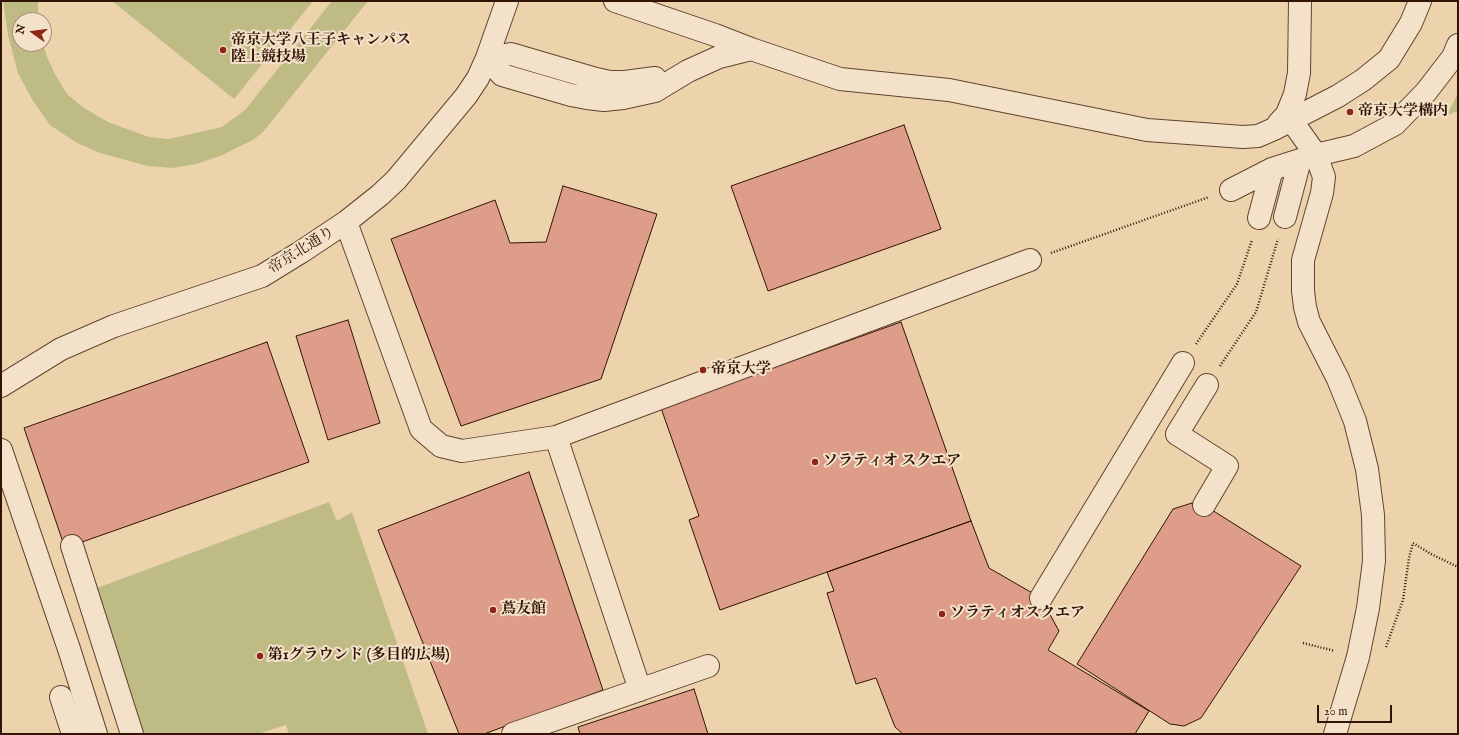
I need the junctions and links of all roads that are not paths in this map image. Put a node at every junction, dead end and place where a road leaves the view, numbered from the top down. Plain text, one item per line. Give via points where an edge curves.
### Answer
1 (507, 1) edge
2 (615, 1) edge
3 (1300, 1) edge
4 (1420, 1) edge
5 (1458, 45) edge
6 (751, 49) junction
7 (487, 58) junction
8 (1284, 121) junction
9 (1308, 158) junction
10 (1272, 169) junction
11 (1231, 190) road end
12 (1259, 218) road end
13 (1285, 218) road end
14 (346, 222) junction
15 (1030, 260) road end
16 (1184, 363) road end
17 (1207, 385) road end
18 (1, 386) edge
19 (556, 437) junction
20 (1, 450) edge
21 (1204, 505) dead end
22 (72, 546) dead end
23 (1041, 598) dead end
24 (708, 666) dead end
25 (640, 690) junction
26 (61, 696) dead end
27 (73, 734) edge
28 (96, 734) edge
29 (132, 734) edge
30 (513, 734) edge
31 (1335, 734) edge

1 - 7 street, 帝京北通り
2 - 6 street
3 - 8 street via 1299,74 1295,94
4 - 8 street via 1411,23 1389,59 1338,96
5 - 9 street via 1453,57 1426,92 1395,124 1354,146
6 - 7 street via 719,57 688,71 641,81 610,82 511,54
6 - 8 street via 840,79 949,90 1146,130 1243,137 1258,136
7 - 14 street, 帝京北通り via 466,96 396,180
8 - 9 street
9 - 10 street
9 - 13 street
9 - 31 street via 1324,178 1303,260 1305,307 1309,322 1338,378 1355,421 1367,469 1374,528 1374,561 1368,608 1358,656
10 - 11 street
10 - 12 street
14 - 18 street, 帝京北通り via 262,276 114,326 62,348
14 - 19 street via 421,429 441,446 462,451
15 - 19 street
16 - 23 street
17 - 21 street via 1177,434 1227,466
19 - 25 street
20 - 28 street
22 - 29 street
24 - 25 street
25 - 30 street
26 - 27 street

